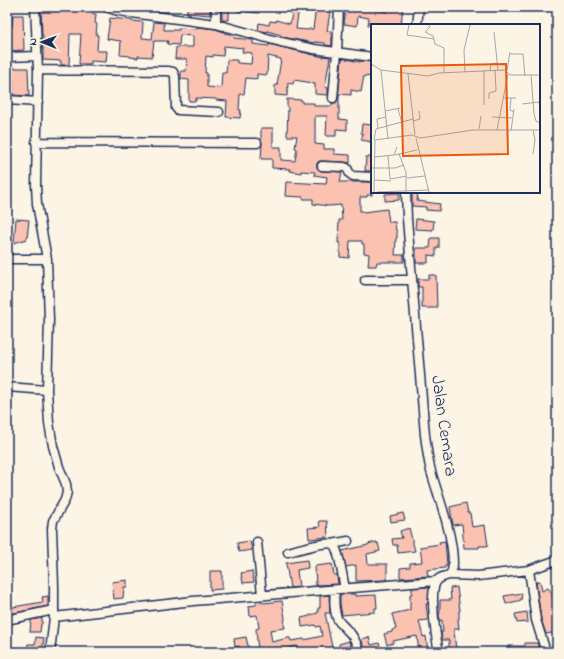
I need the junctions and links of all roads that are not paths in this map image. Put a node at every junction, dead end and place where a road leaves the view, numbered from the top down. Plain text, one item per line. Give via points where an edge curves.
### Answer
1 (35, 7) edge
2 (106, 7) edge
3 (216, 7) edge
4 (339, 7) edge
5 (419, 7) edge
6 (216, 24) junction
7 (417, 24) edge
8 (337, 52) junction
9 (37, 56) junction
10 (371, 57) edge
11 (7, 58) edge
12 (38, 70) junction
13 (333, 98) dead end
14 (7, 100) edge
15 (38, 102) junction
16 (219, 112) dead end
17 (36, 142) junction
18 (257, 143) dead end
19 (322, 166) dead end
20 (371, 177) edge
21 (406, 193) edge
22 (7, 259) edge
23 (47, 259) junction
24 (365, 280) dead end
25 (412, 280) junction
26 (7, 386) edge
27 (47, 390) junction
28 (348, 541) dead end
29 (257, 542) dead end
30 (332, 544) junction
31 (288, 552) dead end
32 (557, 560) edge
33 (529, 570) junction
34 (450, 575) junction
35 (436, 581) junction
36 (345, 589) junction
37 (335, 590) junction
38 (262, 595) junction
39 (54, 613) junction
40 (11, 619) dead end
41 (50, 652) edge
42 (359, 652) edge
43 (439, 652) edge
44 (546, 652) edge

1 - 9 street
2 - 6 street
3 - 6 street
4 - 8 street
5 - 7 street
6 - 8 street via 281,42
8 - 10 street
8 - 13 street
9 - 11 street
9 - 12 street
12 - 15 street
12 - 16 street via 173,72 178,110
14 - 15 street
15 - 17 street
17 - 18 street
17 - 23 street via 37,204
19 - 20 street via 344,167 353,176
21 - 25 street, Jalan Cemara
22 - 23 street
23 - 27 street
24 - 25 street
25 - 34 street, Jalan Cemara via 425,435 430,465 452,549
26 - 27 street
27 - 39 street via 53,446 67,492 52,529
28 - 30 street
29 - 38 street
30 - 31 street
30 - 36 street via 338,554
32 - 33 street
33 - 34 street via 478,576
33 - 44 street via 536,620
34 - 35 street
35 - 36 street
35 - 43 street via 433,599
36 - 37 street
37 - 38 street
37 - 42 street via 337,619 353,636
38 - 39 street
39 - 40 street
39 - 41 street

